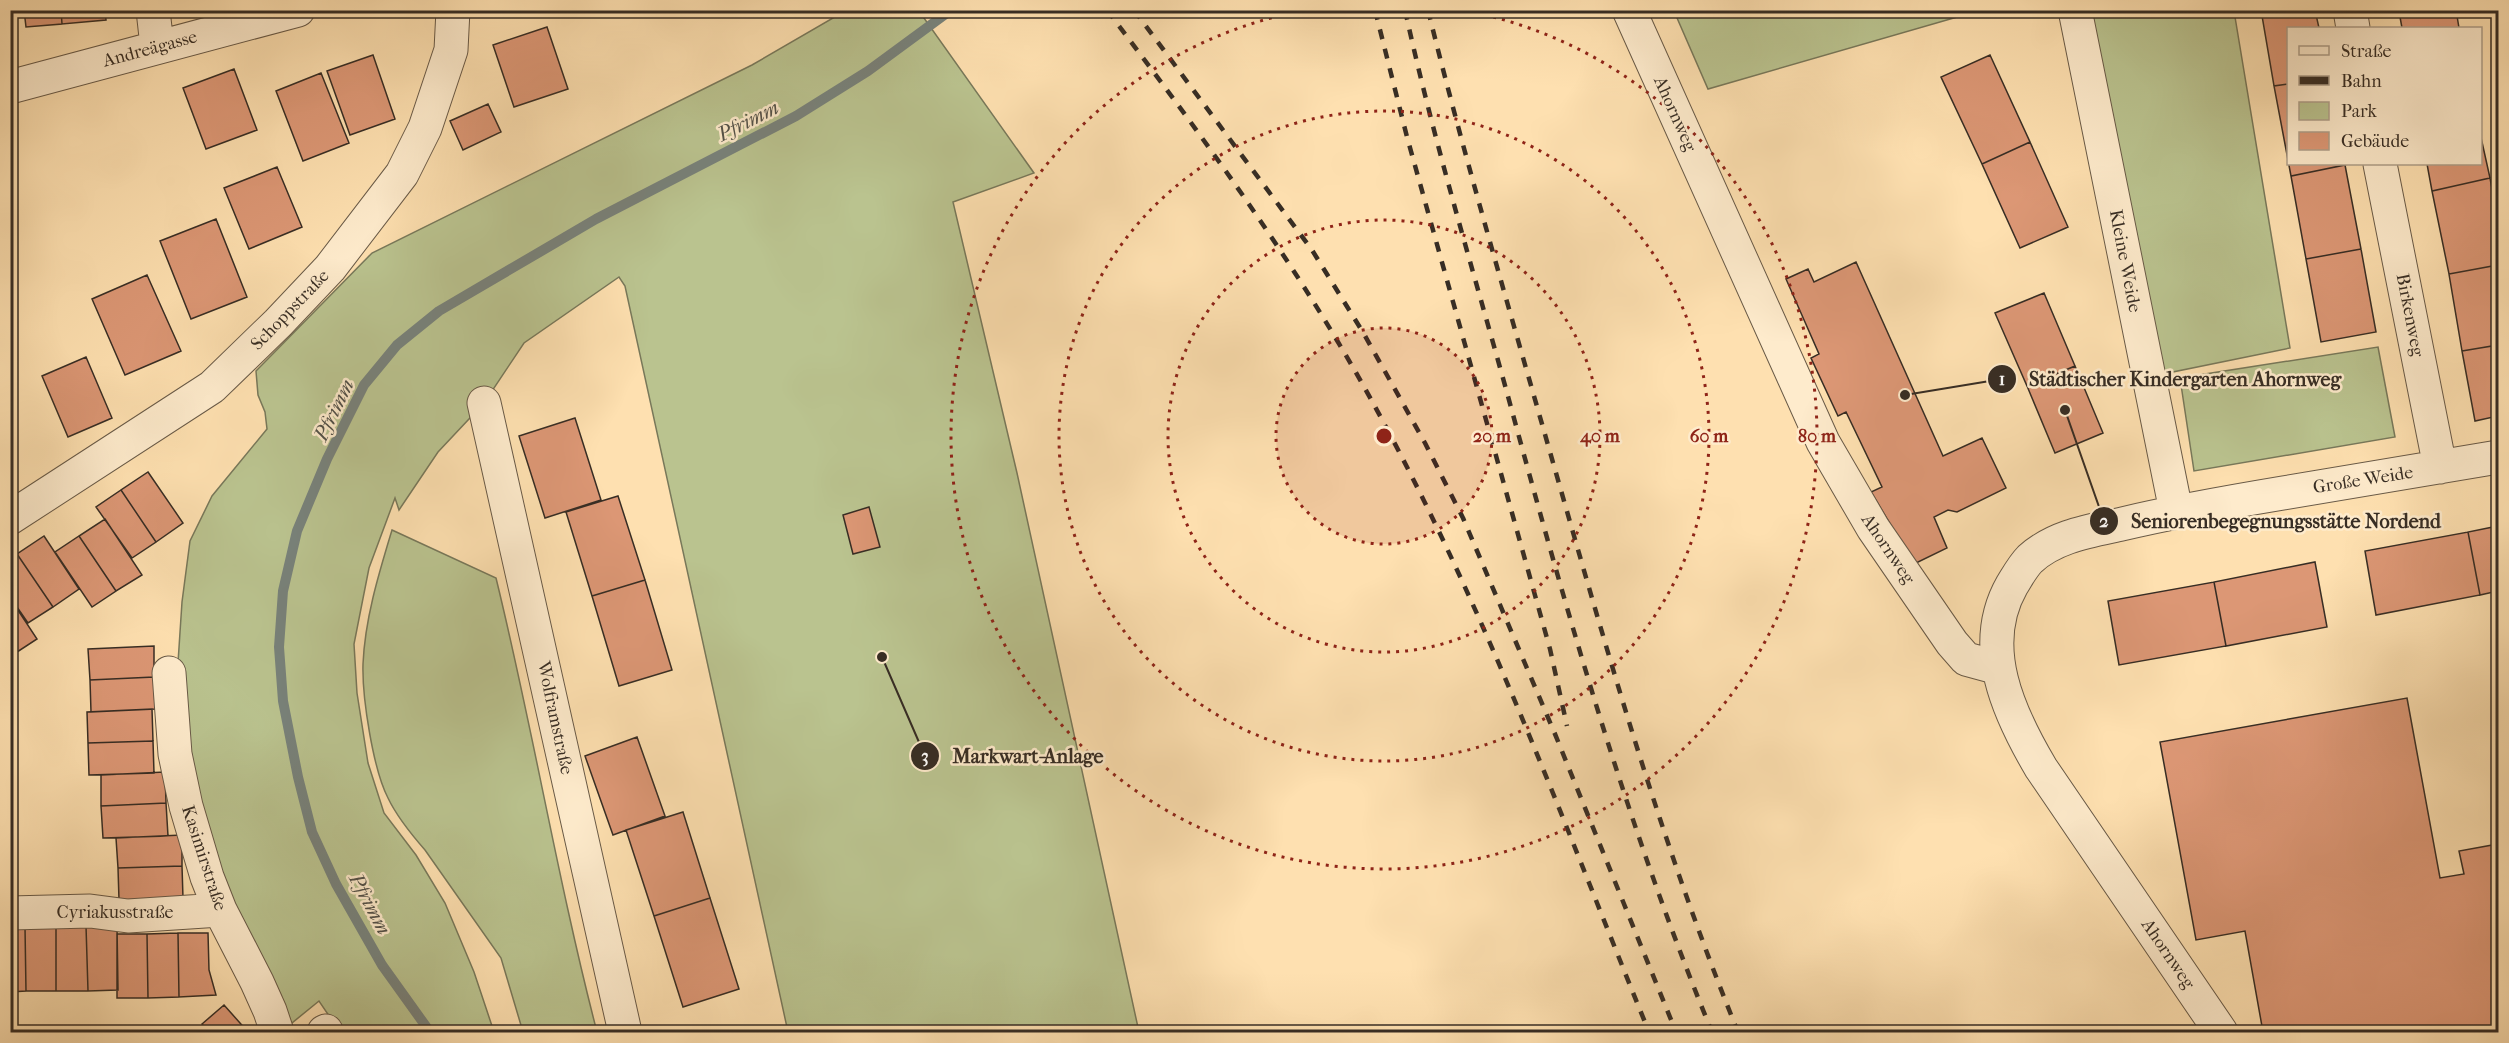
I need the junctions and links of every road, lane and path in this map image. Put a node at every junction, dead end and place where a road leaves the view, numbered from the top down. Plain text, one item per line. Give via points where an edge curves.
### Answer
1 (153, 10) edge
2 (453, 10) edge
3 (1629, 10) edge
4 (2075, 10) edge
5 (2350, 10) edge
6 (292, 11) edge
7 (2354, 27) edge
8 (157, 46) junction
9 (10, 87) edge
10 (2380, 165) edge
11 (484, 403) dead end
12 (2499, 457) edge
13 (2440, 467) junction
14 (2175, 511) junction
15 (10, 518) edge
16 (1999, 668) junction
17 (169, 672) dead end
18 (220, 910) junction
19 (10, 913) edge
20 (277, 1032) edge
21 (625, 1032) edge
22 (2221, 1032) edge

1 - 8 street
2 - 15 street, Schoppstraße via 451,50 425,128 402,174 330,268 212,387
3 - 16 street, Ahornweg via 1823,442 1873,528 1952,643 1966,659
4 - 14 street, Kleine Weide
5 - 7 street
6 - 8 street, Andreägasse
8 - 9 street, Andreägasse
10 - 13 street, Birkenweg
11 - 21 street, Wolframstraße
12 - 13 street, Große Weide
13 - 14 street, Große Weide
14 - 16 street, Große Weide via 2071,536 2047,546 2029,560 2006,597 1999,620
16 - 22 street, Ahornweg via 2008,707 2041,768
17 - 18 street, Kasimirstraße via 175,754 184,796
18 - 19 street, Cyriakusstraße via 128,916 90,911
18 - 20 street, Kasimirstraße

